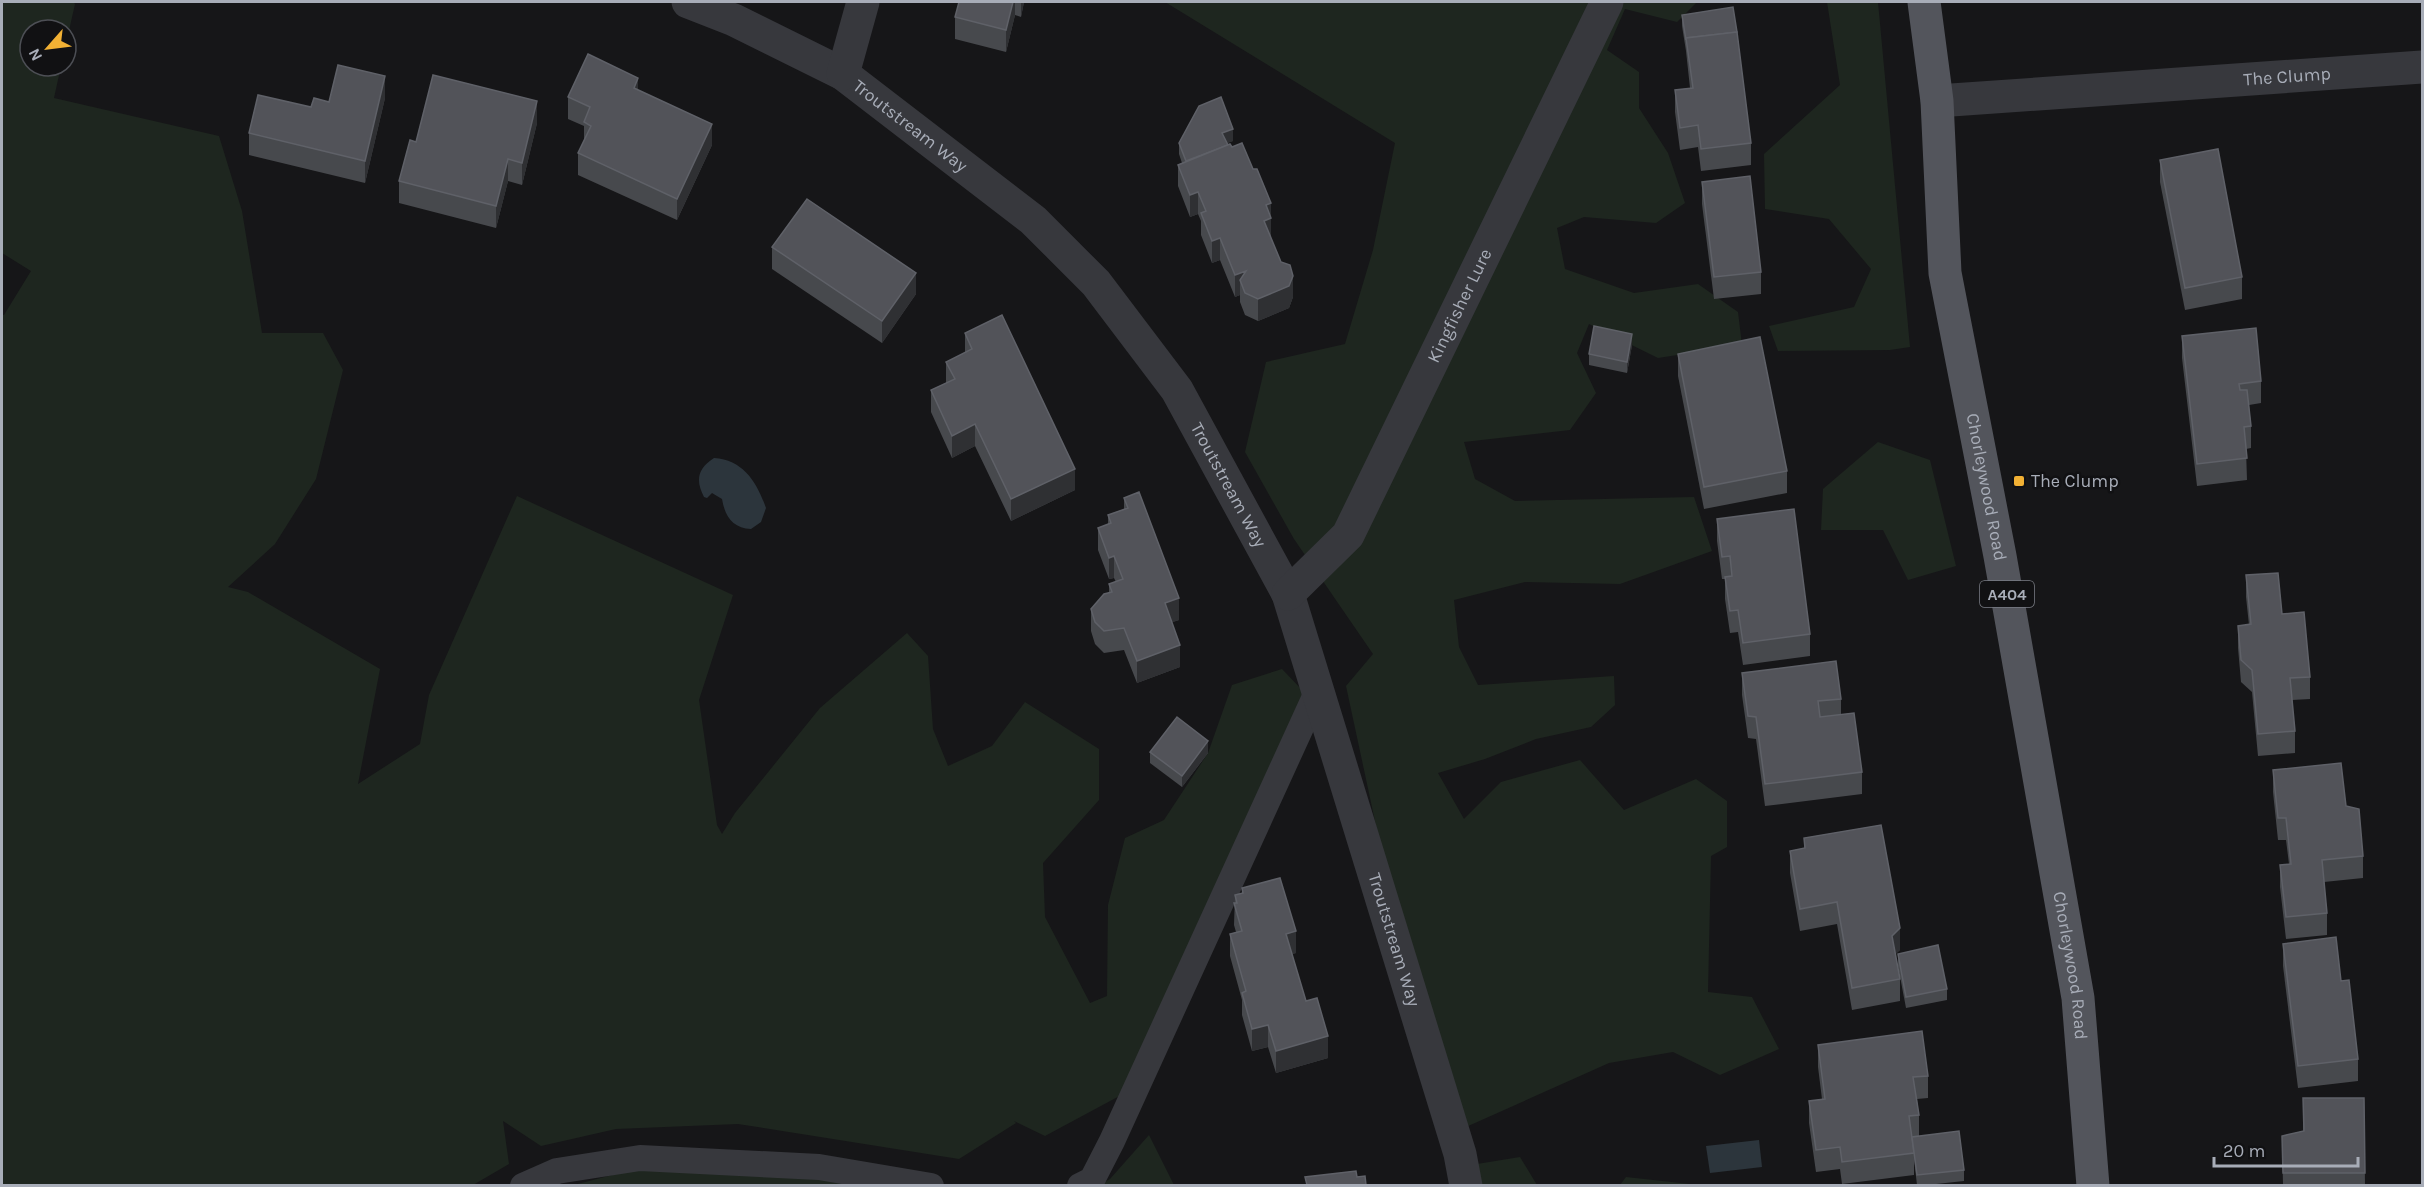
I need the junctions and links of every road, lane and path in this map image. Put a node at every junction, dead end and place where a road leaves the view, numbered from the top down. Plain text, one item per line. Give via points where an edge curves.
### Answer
1 (688, 2) edge
2 (863, 2) edge
3 (1607, 2) edge
4 (1924, 2) edge
5 (2422, 67) edge
6 (843, 74) junction
7 (1936, 102) junction
8 (1288, 594) junction
9 (1319, 688) junction
10 (523, 1185) edge
11 (931, 1185) edge
12 (1080, 1185) edge
13 (1466, 1185) edge
14 (2093, 1185) edge

1 - 6 street, Troutstream Way via 734,20
2 - 6 street
3 - 8 street, Kingfisher Lure via 1348,535
4 - 7 main road, Chorleywood Road / A404
5 - 7 street, The Clump
6 - 8 street, Troutstream Way via 1033,220 1096,283 1177,390
7 - 14 main road, Chorleywood Road / A404 via 1945,273 2000,556 2078,998
8 - 9 street, Troutstream Way
9 - 12 lane via 1112,1142 1092,1180
9 - 13 street, Troutstream Way via 1460,1154
10 - 11 lane via 557,1171 640,1158 819,1167

